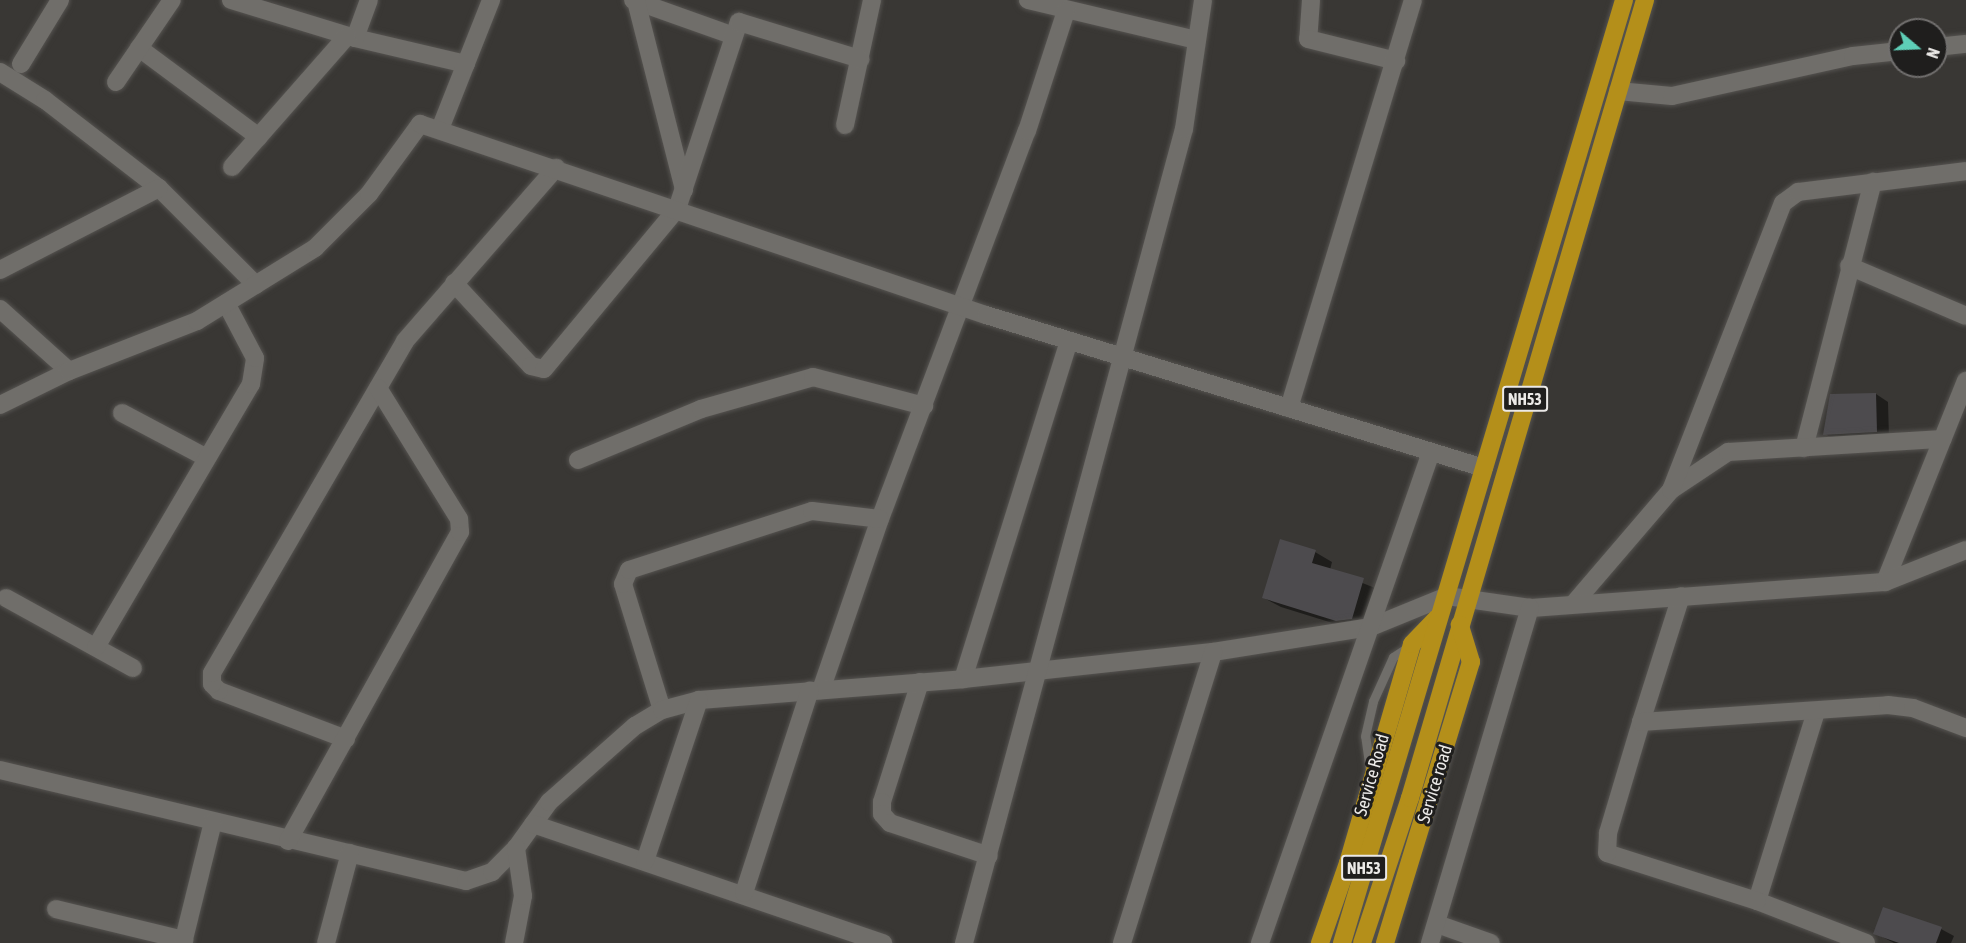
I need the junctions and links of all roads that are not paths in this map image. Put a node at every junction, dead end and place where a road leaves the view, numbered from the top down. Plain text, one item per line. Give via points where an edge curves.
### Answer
1 (60, 0) edge
2 (172, 0) edge
3 (369, 0) edge
4 (491, 0) edge
5 (872, 0) edge
6 (1028, 0) edge
7 (1203, 0) edge
8 (1311, 0) edge
9 (1413, 0) edge
10 (1624, 0) edge
11 (1645, 0) edge
12 (233, 1) edge
13 (635, 1) edge
14 (1066, 11) junction
15 (734, 36) junction
16 (351, 37) junction
17 (1196, 40) junction
18 (1966, 44) edge
19 (1948, 46) edge
20 (140, 48) junction
21 (1888, 52) edge
22 (860, 59) junction
23 (1396, 61) junction
24 (21, 64) dead end
25 (466, 64) junction
26 (0, 72) edge
27 (116, 82) dead end
28 (1618, 91) junction
29 (844, 125) dead end
30 (440, 129) junction
31 (259, 137) junction
32 (232, 167) dead end
33 (556, 168) junction
34 (1966, 171) edge
35 (1873, 182) junction
36 (159, 188) junction
37 (684, 190) junction
38 (677, 209) junction
39 (1849, 266) junction
40 (0, 270) edge
41 (454, 283) junction
42 (256, 285) junction
43 (226, 303) junction
44 (960, 306) junction
45 (0, 309) edge
46 (1966, 316) edge
47 (1069, 340) junction
48 (1123, 357) junction
49 (69, 371) junction
50 (1966, 381) edge
51 (378, 388) junction
52 (0, 405) edge
53 (924, 406) junction
54 (1289, 408) junction
55 (122, 413) dead end
56 (1943, 439) junction
57 (1804, 448) junction
58 (1431, 452) junction
59 (207, 458) junction
60 (578, 460) dead end
61 (1484, 468) junction
62 (1671, 490) junction
63 (880, 519) junction
64 (1966, 550) edge
65 (1885, 582) junction
66 (1447, 596) junction
67 (1681, 596) junction
68 (6, 598) dead end
69 (1467, 600) junction
70 (1575, 602) junction
71 (1530, 608) junction
72 (1439, 616) junction
73 (1460, 624) junction
74 (1371, 627) junction
75 (96, 647) junction
76 (1213, 652) junction
77 (134, 668) dead end
78 (1036, 670) junction
79 (963, 679) junction
80 (920, 682) junction
81 (815, 690) junction
82 (699, 700) junction
83 (662, 710) junction
84 (1816, 712) junction
85 (1641, 722) junction
86 (1966, 728) edge
87 (345, 739) junction
88 (0, 770) edge
89 (213, 822) junction
90 (533, 824) junction
91 (288, 841) junction
92 (516, 848) junction
93 (350, 853) junction
94 (988, 856) junction
95 (645, 861) junction
96 (744, 893) junction
97 (1757, 901) junction
98 (56, 909) dead end
99 (1437, 924) junction
100 (184, 941) edge
101 (326, 943) edge
102 (514, 943) edge
103 (883, 943) edge
104 (964, 943) edge
105 (1122, 943) edge
106 (1260, 943) edge
107 (1320, 943) edge
108 (1342, 943) edge
109 (1362, 943) edge
110 (1385, 943) edge
111 (1430, 943) edge
112 (1491, 943) edge
113 (1865, 943) edge

1 - 24 street
2 - 20 street
3 - 16 street
4 - 25 street
5 - 22 street
6 - 14 street
7 - 17 street
8 - 23 street via 1308,39
9 - 23 street
10 - 61 highway, NH53
11 - 28 highway, NH53
12 - 16 street
13 - 15 street
13 - 37 street
14 - 17 street
14 - 44 street via 1027,131
15 - 22 street via 739,22
15 - 37 street
16 - 25 street
16 - 31 street
17 - 48 street via 1184,129
18 - 19 street
20 - 27 street
20 - 31 street
21 - 28 street via 1853,56 1672,96
22 - 29 street
23 - 54 street
25 - 30 street
26 - 36 street via 45,100
28 - 69 highway, NH53
30 - 33 street
30 - 42 street via 420,124 414,128 369,194 315,248
31 - 32 street
33 - 38 street
33 - 41 street
34 - 35 street
35 - 39 street
35 - 62 street via 1798,192 1784,203
36 - 40 street
36 - 42 street
37 - 38 street
38 - 41 street via 544,369 531,366
38 - 44 street
39 - 46 street
39 - 57 street
41 - 51 street via 405,340
42 - 43 street
43 - 49 street via 197,321
43 - 59 street via 255,358 255,370 251,384
44 - 47 street
44 - 53 street
45 - 49 street
47 - 48 street
47 - 79 street
48 - 54 street
48 - 78 street
49 - 52 street
50 - 56 street
51 - 87 street via 459,519 460,532
51 - 87 street via 212,673 212,684 219,691
53 - 60 street via 813,377 701,409
53 - 63 street
54 - 58 street
55 - 59 street
56 - 57 street
56 - 65 street
57 - 62 street via 1728,452
58 - 61 street
58 - 74 street
59 - 75 street
61 - 66 highway, NH53
62 - 70 street
63 - 81 street
63 - 83 street via 812,511 629,570 623,584
64 - 65 street
65 - 67 street
66 - 69 street
66 - 72 highway, NH53
66 - 74 street
67 - 70 street
67 - 85 street
68 - 75 street
69 - 71 street
69 - 73 highway, NH53
70 - 71 street
71 - 99 street
72 - 107 highway, Service Road via 1412,644 1348,863
72 - 108 highway, NH53
73 - 109 highway, NH53 via 1410,798
73 - 110 highway, Service road via 1471,662
74 - 76 street
74 - 106 street
75 - 77 street
76 - 78 street
76 - 105 street
78 - 79 street
78 - 94 street
79 - 80 street
80 - 81 street
80 - 94 street via 882,802 882,814 890,823
81 - 82 street
81 - 96 street
82 - 83 street
82 - 95 street
83 - 90 street via 634,726 549,802
84 - 85 street
84 - 86 street via 1888,705 1913,708
84 - 97 street
85 - 97 street via 1608,833 1607,853
87 - 91 street
88 - 89 street
89 - 91 street
89 - 100 street
90 - 92 street
90 - 95 street
91 - 93 street
92 - 93 street via 492,872 466,881
92 - 102 street via 523,896
93 - 101 street
94 - 104 street
95 - 96 street
96 - 103 street
97 - 113 street
98 - 100 street
99 - 111 street
99 - 112 street

